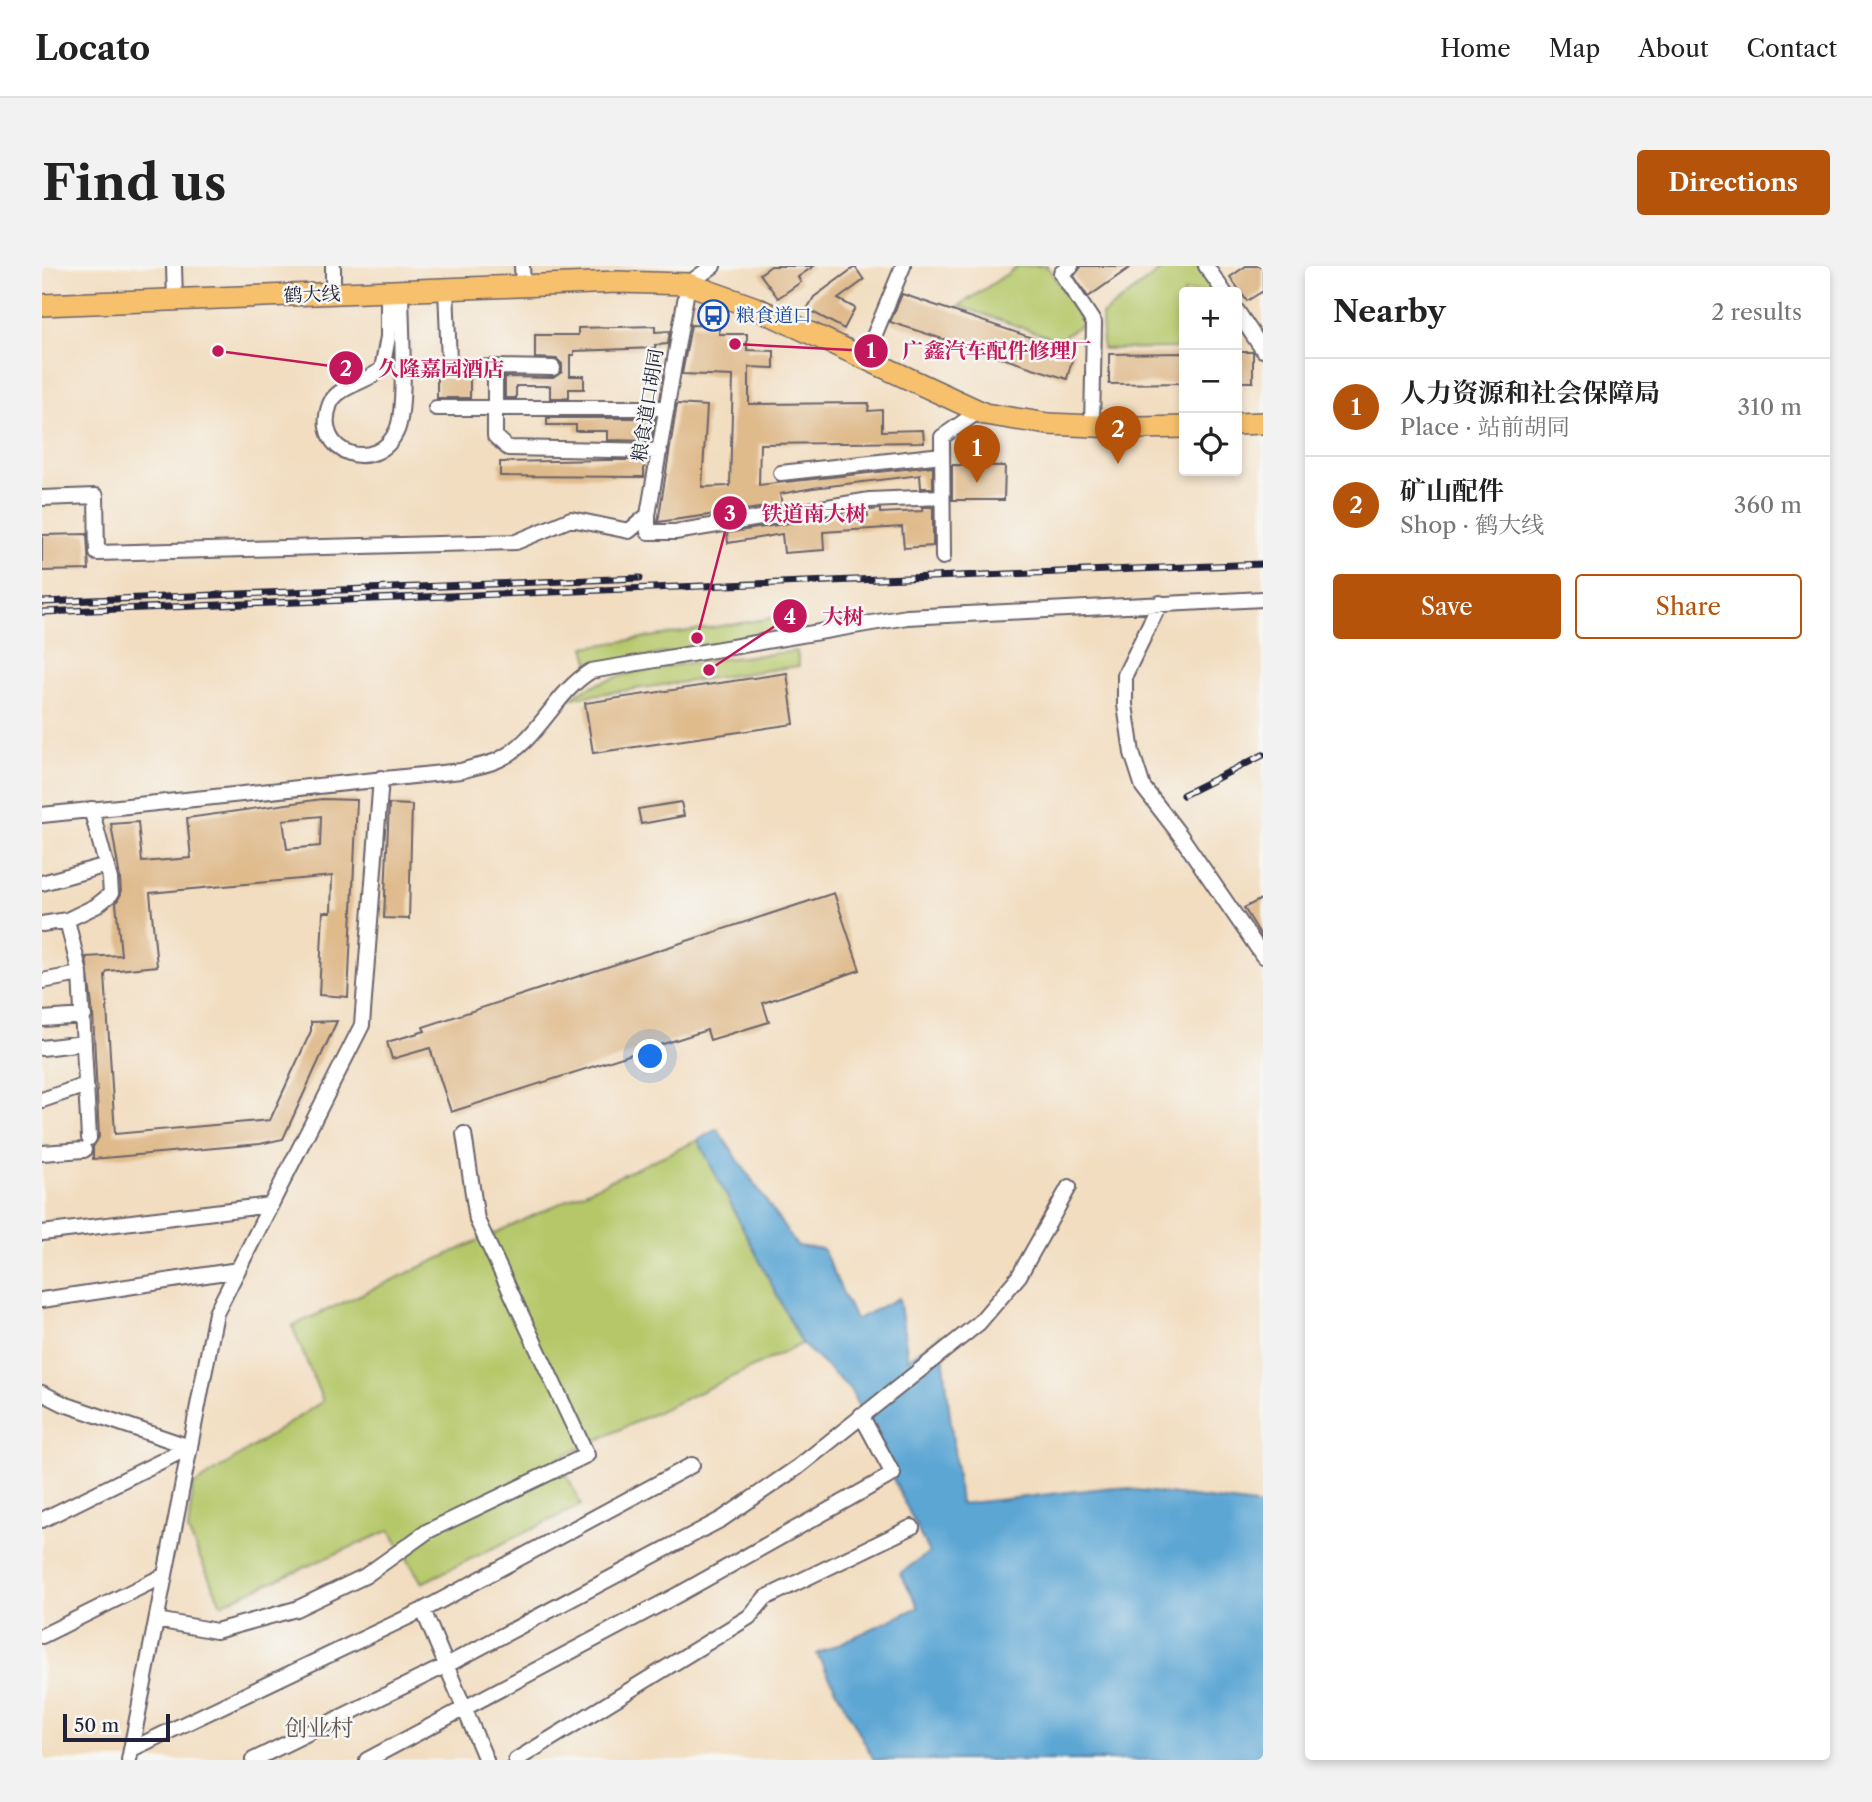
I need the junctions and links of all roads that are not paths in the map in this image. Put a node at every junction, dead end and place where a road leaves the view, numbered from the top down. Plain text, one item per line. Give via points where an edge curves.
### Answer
1 (174, 266) edge
2 (333, 266) edge
3 (714, 266) edge
4 (903, 266) edge
5 (1071, 266) edge
6 (1206, 266) edge
7 (523, 276) edge
8 (688, 284) junction
9 (1221, 287) edge
10 (446, 289) junction
11 (394, 291) junction
12 (333, 293) junction
13 (718, 295) junction
14 (174, 300) junction
15 (42, 305) edge
16 (1242, 318) edge
17 (1263, 350) edge
18 (864, 358) junction
19 (495, 367) junction
20 (554, 368) dead end
21 (494, 407) junction
22 (436, 408) dead end
23 (667, 408) junction
24 (979, 411) junction
25 (1263, 423) edge
26 (1242, 424) edge
27 (1092, 426) junction
28 (1179, 426) edge
29 (660, 451) junction
30 (942, 455) junction
31 (781, 473) dead end
32 (42, 498) edge
33 (941, 498) junction
34 (648, 515) junction
35 (943, 557) dead end
36 (1263, 599) edge
37 (1160, 603) junction
38 (381, 778) junction
39 (91, 810) junction
40 (42, 815) edge
41 (107, 865) junction
42 (42, 883) edge
43 (67, 920) junction
44 (42, 925) edge
45 (1263, 956) edge
46 (80, 974) junction
47 (42, 981) edge
48 (84, 1016) junction
49 (42, 1019) edge
50 (84, 1043) junction
51 (42, 1048) edge
52 (86, 1085) junction
53 (42, 1100) edge
54 (464, 1135) dead end
55 (42, 1153) edge
56 (1069, 1187) dead end
57 (271, 1205) junction
58 (42, 1233) edge
59 (238, 1270) junction
60 (42, 1300) edge
61 (42, 1393) edge
62 (57, 1400) junction
63 (42, 1408) edge
64 (861, 1415) junction
65 (190, 1447) junction
66 (692, 1465) dead end
67 (42, 1520) edge
68 (912, 1527) dead end
69 (165, 1575) junction
70 (423, 1610) junction
71 (157, 1620) junction
72 (42, 1636) edge
73 (444, 1666) junction
74 (463, 1709) junction
75 (131, 1754) edge
76 (253, 1760) edge
77 (367, 1760) edge
78 (486, 1760) edge
79 (516, 1760) edge

1 - 14 street
2 - 12 street
3 - 8 street
3 - 13 street
4 - 18 street
5 - 27 street via 1061,273 1094,323
6 - 9 street
7 - 8 highway, 鹤大线
7 - 10 highway, 鹤大线
8 - 13 highway, 鹤大线
8 - 23 street, 粮食道口胡同
10 - 11 highway, 鹤大线
10 - 19 street via 449,362 464,368
11 - 11 street via 401,386 397,430 375,452 346,454 334,445 329,431 331,402 382,369
11 - 12 highway, 鹤大线
12 - 14 highway, 鹤大线
13 - 18 highway, 鹤大线
14 - 15 highway, 鹤大线
16 - 17 street
18 - 24 highway, 鹤大线
19 - 20 street
19 - 21 street
21 - 22 street
21 - 23 street
21 - 29 street via 495,436 508,448
23 - 29 street, 粮食道口胡同
24 - 27 highway, 鹤大线 via 1048,424
24 - 30 street via 942,437
25 - 26 highway
27 - 28 highway, 鹤大线
29 - 34 street, 粮食道口胡同
30 - 31 street
30 - 33 street
32 - 34 street via 96,496 97,552 516,542 571,519 629,531
33 - 34 street, 粮食道口胡同 via 870,500 675,531 648,531
33 - 35 street
36 - 37 street
37 - 38 street via 907,617 591,671 576,680 526,738 498,760 461,771
37 - 45 street via 1125,675 1132,753 1143,787
38 - 39 street
38 - 57 street via 362,1025
39 - 40 street
39 - 41 street
41 - 42 street
41 - 43 street via 111,894
43 - 44 street
43 - 46 street
46 - 47 street
46 - 48 street
48 - 49 street
48 - 50 street
50 - 51 street
50 - 52 street
52 - 53 street
52 - 55 street via 87,1144
54 - 71 street via 477,1220 587,1455 428,1531 365,1576 296,1609 216,1631
56 - 64 street via 1019,1276 979,1323
57 - 58 street
57 - 59 street
59 - 60 street
59 - 65 street via 216,1313
61 - 62 street
62 - 63 street
62 - 65 street
64 - 73 street via 798,1467 722,1519
64 - 74 street via 893,1474
65 - 67 street
65 - 69 street
66 - 70 street
68 - 79 street via 765,1598 749,1617
69 - 71 street
69 - 72 street
70 - 73 street
70 - 75 street
71 - 75 street
73 - 74 street
73 - 76 street
74 - 77 street
74 - 78 street

